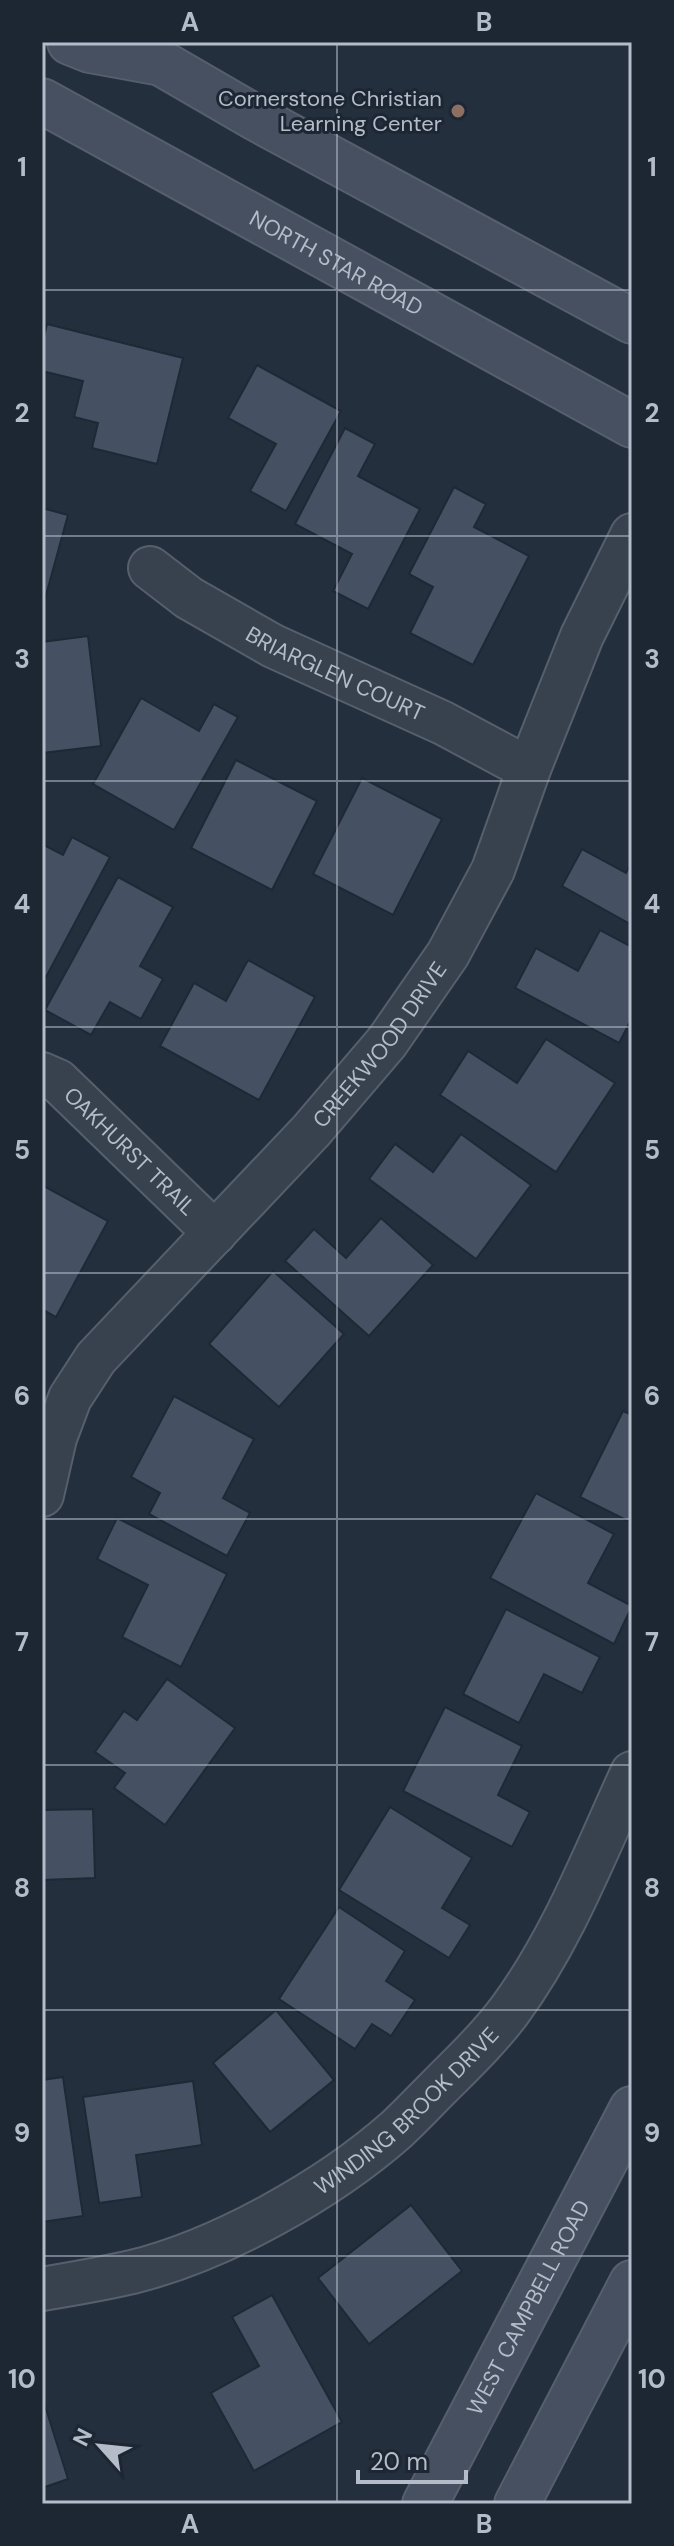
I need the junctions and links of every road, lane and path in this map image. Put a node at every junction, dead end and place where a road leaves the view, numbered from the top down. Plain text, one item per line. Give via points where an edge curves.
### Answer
1 (70, 42) edge
2 (142, 52) edge
3 (42, 101) edge
4 (632, 321) edge
5 (632, 425) edge
6 (632, 535) edge
7 (150, 568) dead end
8 (529, 769) junction
9 (42, 1074) edge
10 (215, 1233) junction
11 (42, 1495) edge
12 (632, 1773) edge
13 (632, 2109) edge
14 (632, 2283) edge
15 (42, 2289) edge
16 (425, 2504) edge
17 (517, 2504) edge

1 - 2 main road via 90,50
2 - 4 main road
3 - 5 main road, NORTH STAR ROAD
6 - 8 street, CREEKWOOD DRIVE via 582,636
7 - 8 street, BRIARGLEN COURT via 189,598 273,646 443,723
8 - 10 street, CREEKWOOD DRIVE via 493,870 448,954 387,1042
9 - 10 street, OAKHURST TRAIL via 58,1081
10 - 11 street, CREEKWOOD DRIVE via 96,1358 70,1398
12 - 15 street, WINDING BROOK DRIVE via 582,1885 509,2011 396,2130 277,2213 198,2250 134,2272
13 - 16 main road, WEST CAMPBELL ROAD
14 - 17 main road

